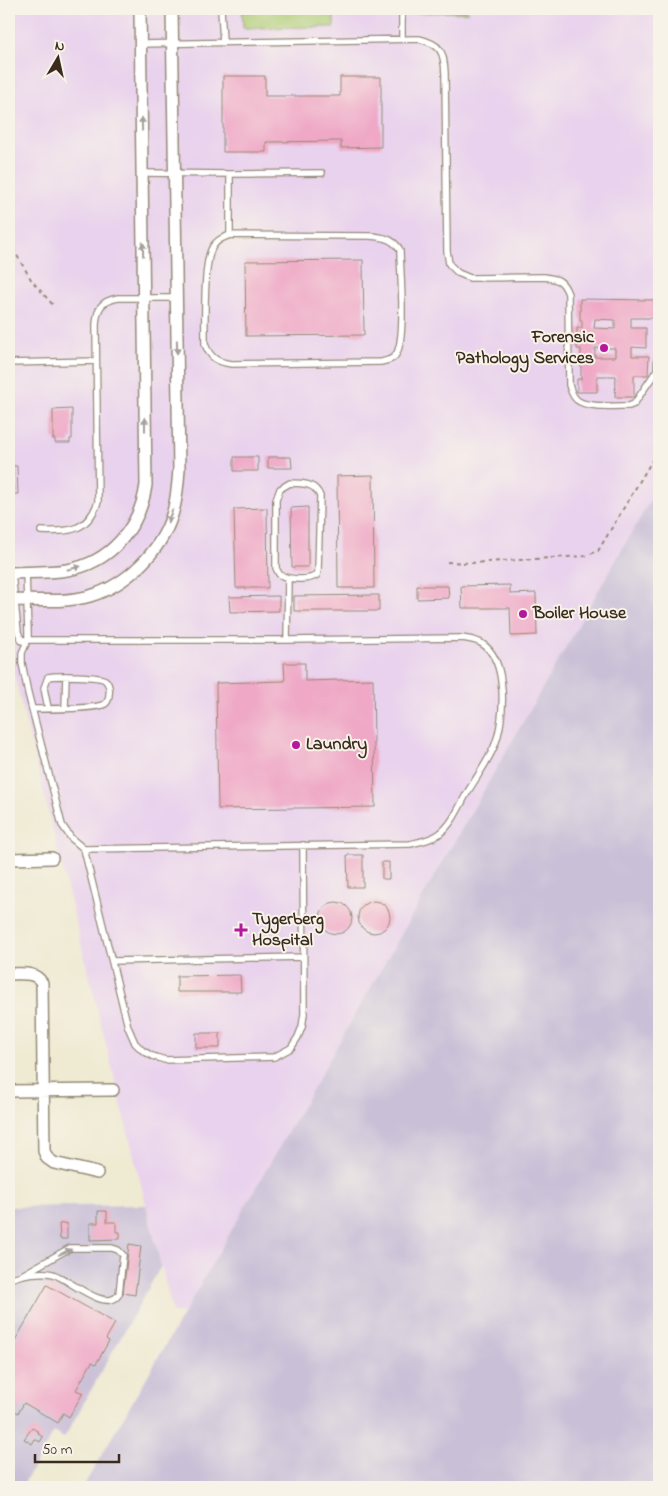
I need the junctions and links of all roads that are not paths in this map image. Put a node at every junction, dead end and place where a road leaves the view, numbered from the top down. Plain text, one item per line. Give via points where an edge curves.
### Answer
1 (140, 9) edge
2 (172, 9) edge
3 (221, 9) edge
4 (402, 9) edge
5 (402, 39) junction
6 (223, 42) junction
7 (140, 44) junction
8 (172, 44) junction
9 (322, 172) dead end
10 (142, 173) junction
11 (174, 174) junction
12 (230, 174) junction
13 (230, 235) junction
14 (144, 298) junction
15 (176, 298) junction
16 (658, 354) dead end
17 (96, 361) junction
18 (9, 363) edge
19 (41, 531) dead end
20 (26, 572) junction
21 (10, 573) edge
22 (288, 578) junction
23 (16, 600) edge
24 (25, 640) junction
25 (287, 640) junction
26 (66, 676) junction
27 (48, 708) junction
28 (65, 708) junction
29 (32, 709) junction
30 (302, 845) junction
31 (84, 849) junction
32 (52, 858) dead end
33 (9, 859) edge
34 (303, 957) junction
35 (113, 962) junction
36 (9, 974) edge
37 (113, 1090) dead end
38 (9, 1091) edge
39 (43, 1091) junction
40 (98, 1173) dead end
41 (22, 1275) junction
42 (9, 1278) edge

1 - 7 street
2 - 8 street
3 - 6 lane
4 - 5 lane
5 - 6 lane
5 - 16 lane via 429,41 437,46 444,62 447,251 450,264 458,273 470,278 544,277 556,278 565,285 568,294 569,385 577,400 585,404 634,404 657,370
6 - 8 lane
7 - 8 lane
10 -> 7 street
8 - 11 street
9 - 12 lane
10 - 11 lane
14 -> 10 street
11 - 12 lane
11 - 15 street
12 - 13 lane
13 - 13 lane via 212,246 207,262 205,344 213,359 232,364 381,362 396,355 402,339 400,250 396,244 370,236
14 - 15 lane
14 - 17 lane via 109,300 100,308 96,325
20 -> 14 street via 65,570 96,560 118,544 137,516 146,486
15 -> 23 street via 179,469 172,515 158,543 141,565 99,592 79,598
17 - 18 lane
17 - 19 lane via 98,502 95,512 81,526 62,532
20 - 21 street
20 - 23 lane
21 - 23 lane
22 - 22 lane via 279,574 276,568 276,500 280,489 290,483 310,484 318,490 321,502 318,571 311,578
22 - 25 lane
23 - 24 lane
23 - 24 lane via 18,632
24 - 25 lane
24 - 29 lane via 22,662
25 - 30 lane via 473,640 482,643 492,655 502,684 501,718 494,746 457,811 439,834 410,844
26 - 27 lane via 52,676 46,680 44,688
26 - 28 lane
26 - 28 lane via 102,679 110,691 103,705
27 - 28 lane
27 - 29 lane
29 - 31 lane via 62,825
30 - 31 lane
30 - 34 lane
31 - 35 lane
32 - 33 street
34 - 35 lane
34 - 35 lane via 304,1014 298,1037 291,1048 274,1057 260,1058 165,1060 142,1050 128,1027
36 - 39 street via 32,975 42,983
37 - 39 street
38 - 39 street
39 - 40 street via 43,1142 47,1158 54,1163
41 -> 41 lane via 70,1248 112,1248 123,1255 119,1294 109,1301 100,1300 56,1275 40,1272
41 - 42 lane

